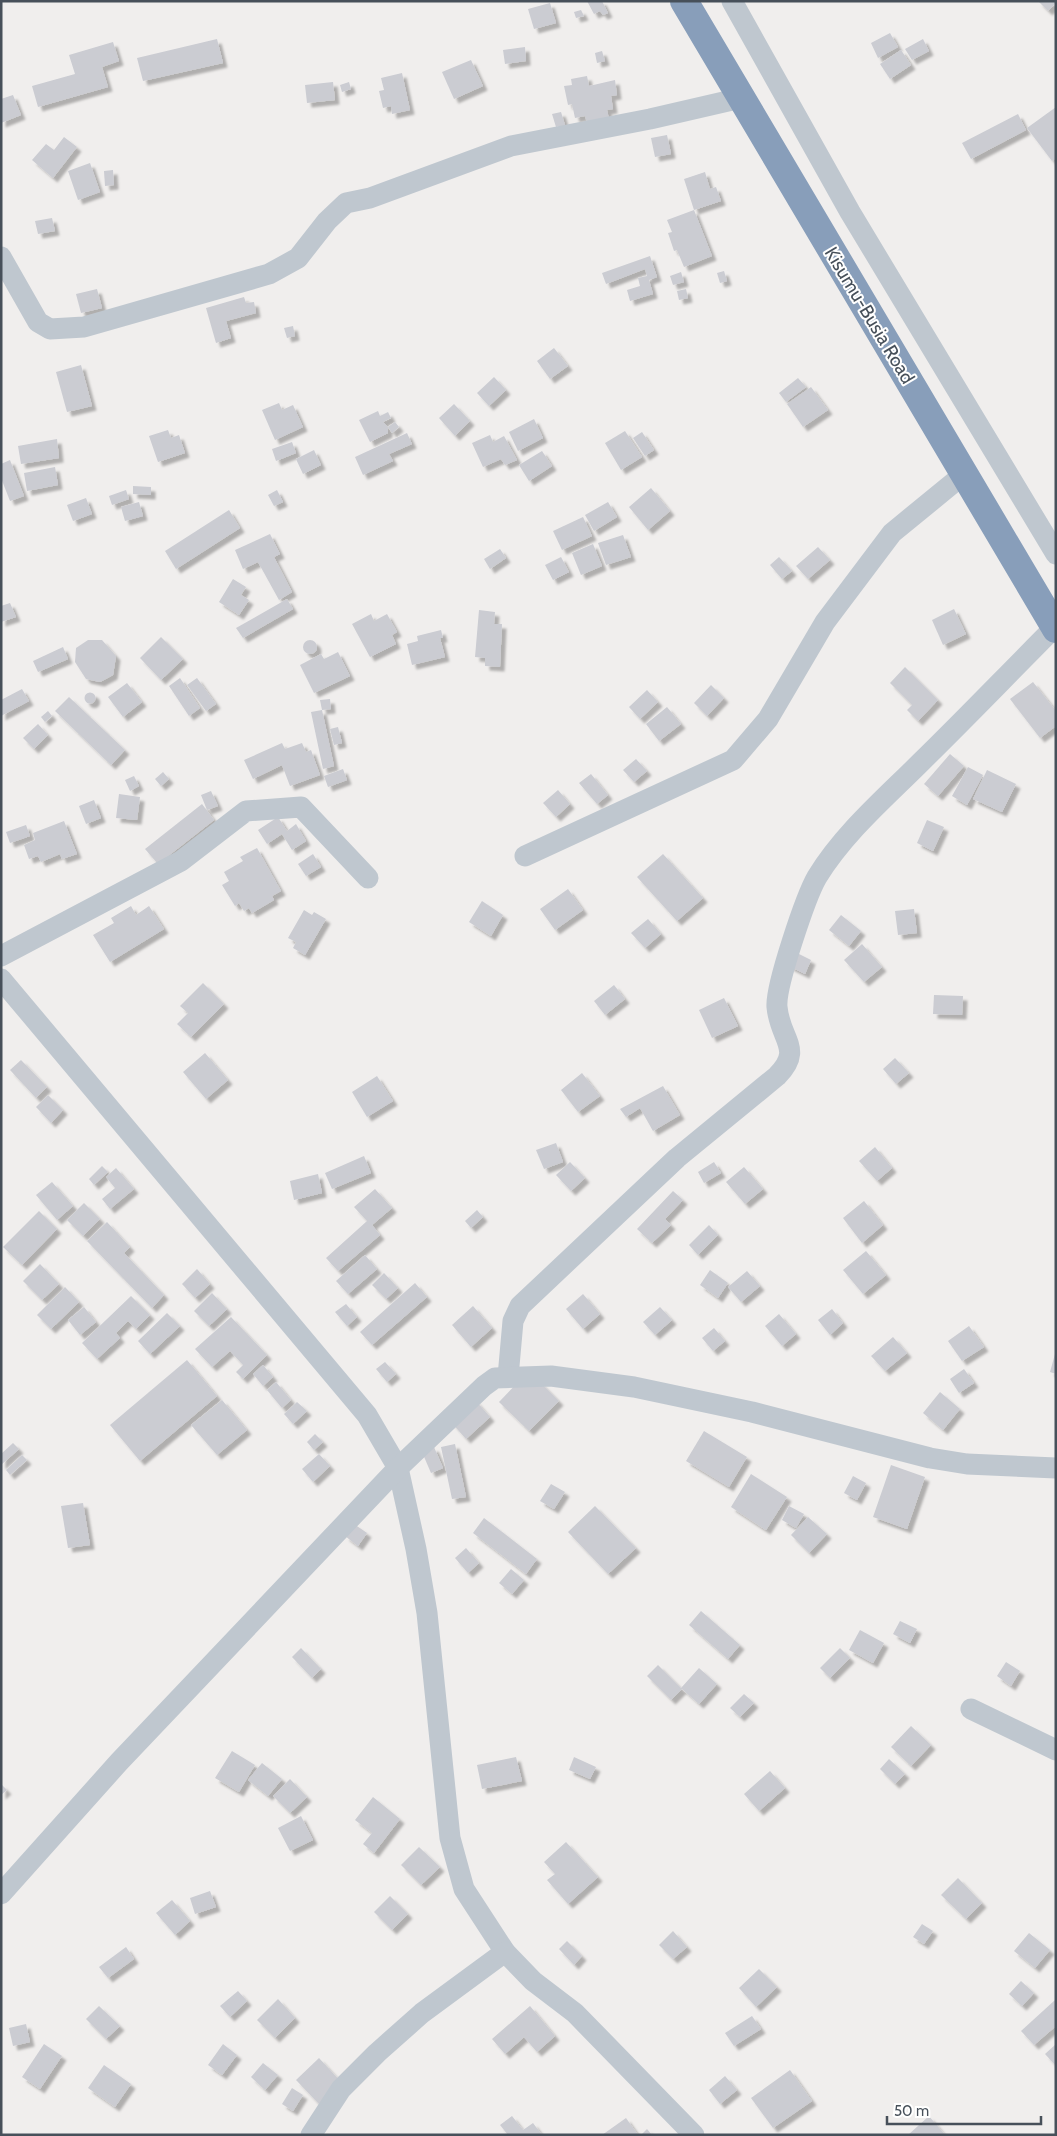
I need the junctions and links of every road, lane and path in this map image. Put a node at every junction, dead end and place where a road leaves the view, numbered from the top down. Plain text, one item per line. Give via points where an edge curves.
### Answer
1 (684, 1) edge
2 (732, 1) edge
3 (741, 98) junction
4 (1, 257) edge
5 (964, 474) junction
6 (1056, 554) edge
7 (1055, 628) edge
8 (525, 856) dead end
9 (368, 878) dead end
10 (1, 956) edge
11 (1, 979) edge
12 (508, 1377) junction
13 (398, 1468) junction
14 (1056, 1468) edge
15 (971, 1709) dead end
16 (1056, 1750) edge
17 (1, 1894) edge
18 (505, 1952) junction
19 (311, 2135) edge
20 (694, 2135) edge

1 - 3 highway, Kisumu-Busia Road
2 - 6 street via 850,212
3 - 4 street via 511,146 370,198 346,203 298,258 268,274 84,327 50,329 38,322
3 - 5 highway, Kisumu-Busia Road
5 - 7 highway, Kisumu-Busia Road
5 - 8 street via 892,533 825,622 768,719 733,760
7 - 12 street via 858,824 817,878 788,955 777,1004 779,1025 790,1050 788,1064 677,1158 520,1306 513,1321
9 - 10 street via 301,807 246,811 181,861
11 - 13 street via 367,1415
12 - 13 street via 495,1378 484,1386
12 - 14 street via 551,1376 634,1387 752,1412 930,1458 967,1464
13 - 17 street via 119,1762
13 - 18 street via 427,1613 450,1838 464,1889
15 - 16 street
18 - 19 street via 422,2013 377,2053 341,2089
18 - 20 street via 534,1981 575,2013

